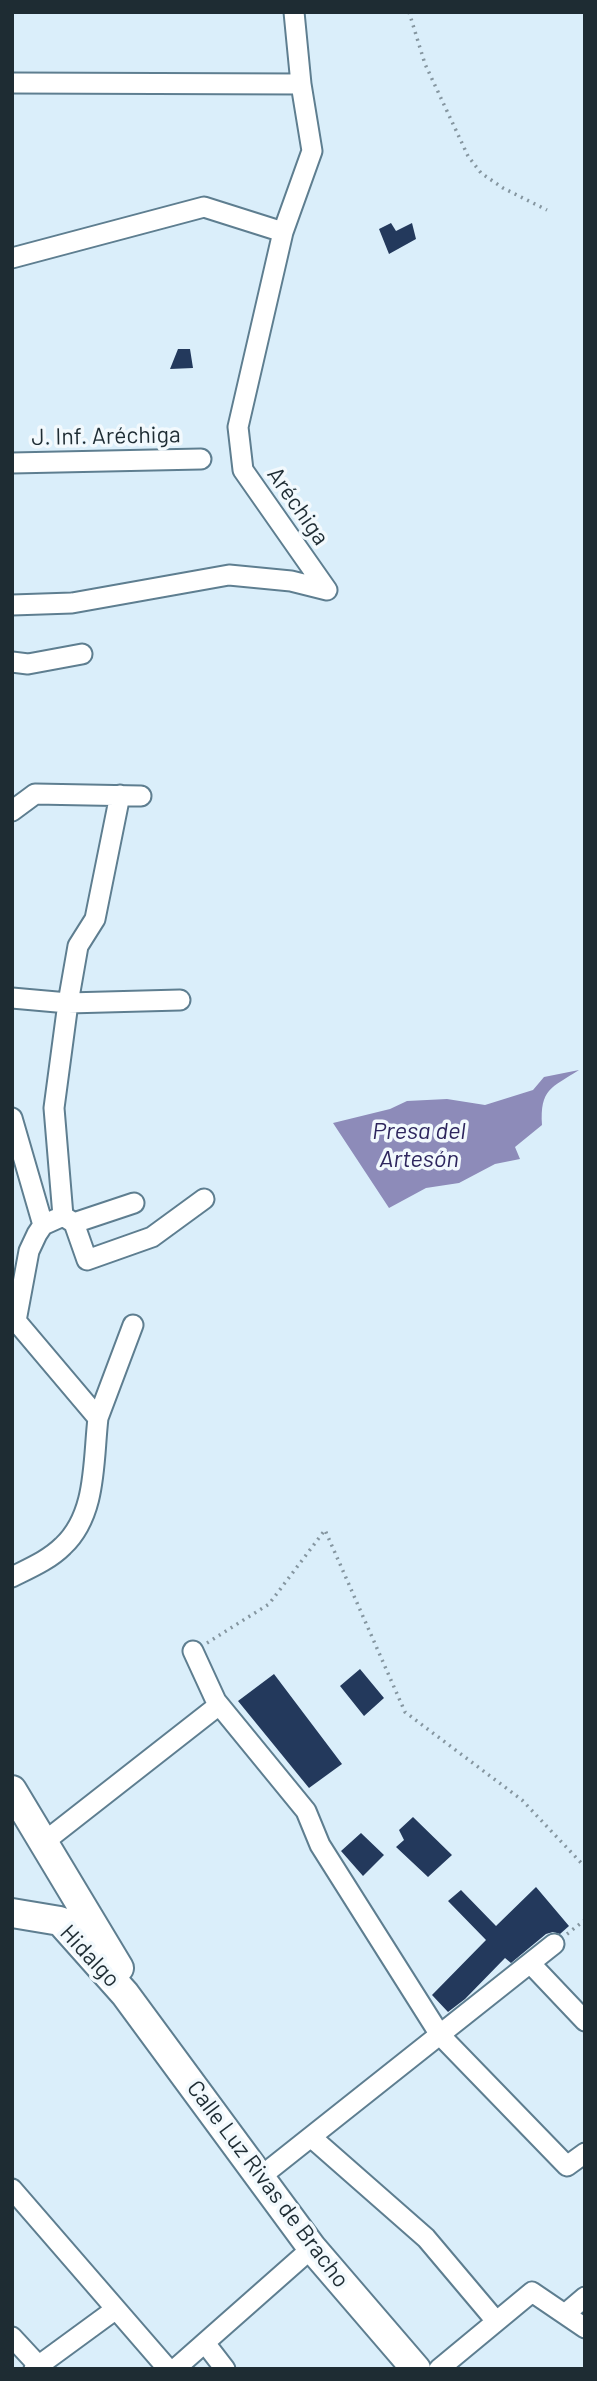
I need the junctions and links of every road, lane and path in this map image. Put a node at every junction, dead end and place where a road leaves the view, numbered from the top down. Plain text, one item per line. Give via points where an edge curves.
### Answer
1 (294, 12) edge
2 (409, 12) edge
3 (12, 83) edge
4 (301, 84) junction
5 (547, 210) dead end
6 (283, 232) junction
7 (12, 258) edge
8 (201, 458) dead end
9 (12, 463) edge
10 (12, 605) edge
11 (82, 654) dead end
12 (12, 662) edge
13 (120, 795) junction
14 (141, 796) dead end
15 (13, 814) edge
16 (12, 999) edge
17 (180, 1000) dead end
18 (68, 1003) junction
19 (12, 1118) edge
20 (204, 1199) dead end
21 (134, 1203) dead end
22 (69, 1220) junction
23 (43, 1225) junction
24 (14, 1322) edge
25 (133, 1325) dead end
26 (98, 1418) junction
27 (12, 1577) edge
28 (193, 1651) joint
29 (219, 1705) junction
30 (12, 1790) edge
31 (44, 1842) junction
32 (585, 1867) edge
33 (70, 1911) junction
34 (12, 1913) edge
35 (554, 1944) dead end
36 (530, 1963) junction
37 (585, 2021) edge
38 (440, 2035) junction
39 (312, 2137) junction
40 (585, 2153) edge
41 (259, 2178) junction
42 (12, 2189) edge
43 (312, 2248) junction
44 (585, 2297) edge
45 (116, 2309) junction
46 (565, 2314) junction
47 (496, 2321) junction
48 (585, 2328) edge
49 (12, 2337) edge
50 (205, 2343) junction
51 (36, 2367) edge
52 (168, 2369) edge
53 (175, 2369) edge
54 (225, 2369) edge
55 (416, 2369) edge
56 (439, 2369) edge

1 - 4 street, Aréchiga
2 - 5 path via 425,64 468,156 481,173
3 - 4 street
4 - 6 street, Aréchiga via 312,151
6 - 7 street via 204,207
6 - 10 street, Aréchiga via 239,438 243,470 327,590 229,575 72,603
8 - 9 street, J. Inf. Aréchiga
11 - 12 street via 27,664
13 - 14 street
13 - 15 street via 35,794
13 - 18 street via 95,919 78,946
16 - 18 street
17 - 18 street
18 - 22 street via 54,1108
19 - 23 street
20 - 22 street via 152,1237 87,1260
21 - 22 street
22 - 23 street
23 - 24 street via 29,1251
24 - 26 street
25 - 26 street
26 - 27 street via 87,1511 77,1530 47,1559
28 - 29 street
28 - 32 path via 269,1604 325,1530 405,1712 522,1800
29 - 31 street
29 - 38 street via 306,1811 320,1845
30 - 31 main road, Calle Luz Rivas de Bracho
31 - 33 main road, Calle Luz Rivas de Bracho
33 - 34 main road, Hidalgo
33 - 41 main road, Calle Luz Rivas de Bracho via 118,1966 125,1994
35 - 36 street
36 - 37 street
36 - 38 street
38 - 39 street
38 - 40 street via 567,2166
39 - 41 street
39 - 47 street via 426,2238
41 - 43 main road, Calle Luz Rivas de Bracho
42 - 45 street
43 - 50 street
43 - 55 main road, Calle Luz Rivas de Bracho
44 - 46 street
45 - 51 street
45 - 52 street
46 - 47 street via 532,2292
46 - 48 street
47 - 56 street
49 - 51 street
50 - 53 street
50 - 54 street

